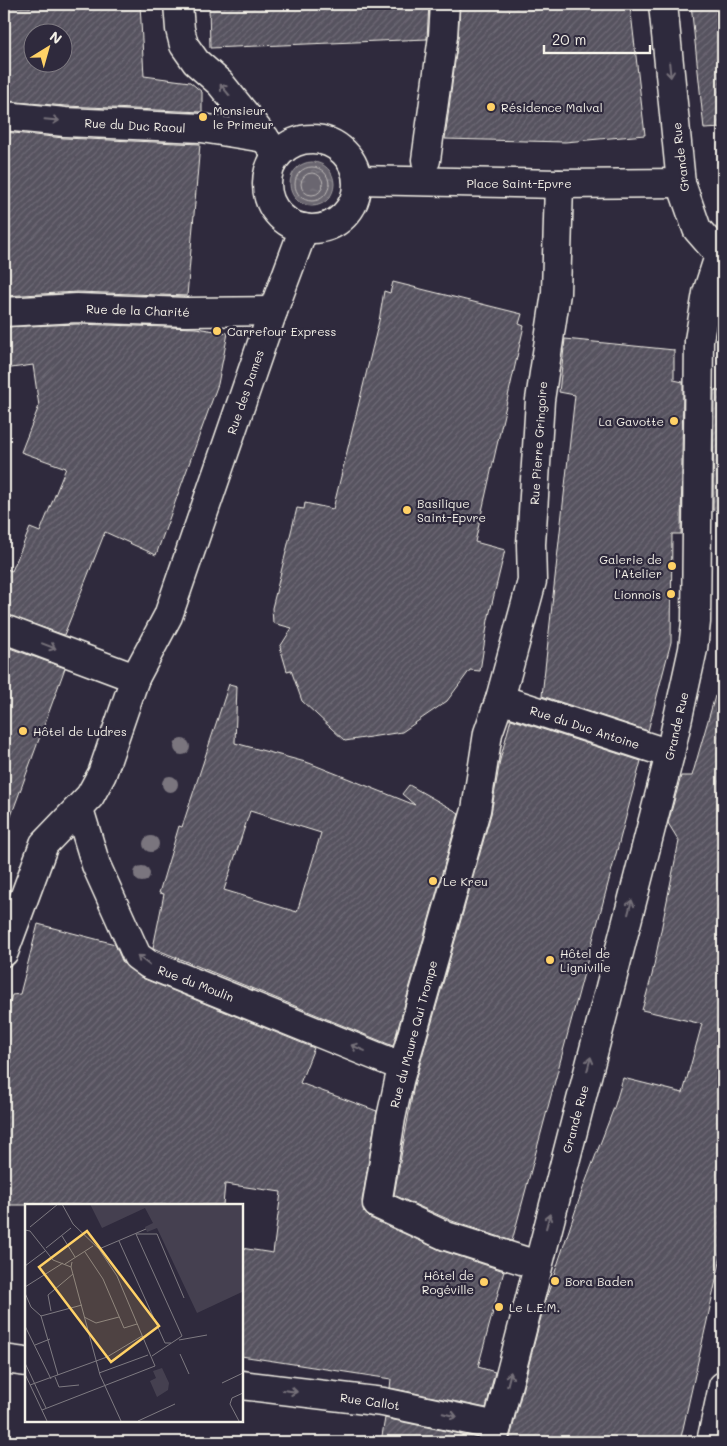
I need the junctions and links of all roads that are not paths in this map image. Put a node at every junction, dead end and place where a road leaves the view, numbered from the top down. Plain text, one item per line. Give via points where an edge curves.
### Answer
1 (178, 4) edge
2 (445, 4) edge
3 (663, 4) edge
4 (4, 116) edge
5 (271, 146) junction
6 (426, 160) dead end
7 (357, 180) junction
8 (681, 183) junction
9 (559, 184) junction
10 (304, 228) junction
11 (721, 258) edge
12 (273, 311) junction
13 (4, 312) edge
14 (4, 629) edge
15 (135, 678) junction
16 (500, 700) junction
17 (670, 754) junction
18 (79, 809) junction
19 (4, 952) edge
20 (403, 1067) junction
21 (537, 1265) junction
22 (4, 1359) edge
23 (25, 1362) edge
24 (242, 1385) edge
25 (723, 1386) edge
26 (495, 1434) edge
27 (711, 1442) edge

5 -> 1 street via 184,45
2 - 6 street
3 -> 8 street, Grande Rue
4 -> 5 street, Rue du Duc Raoul via 202,128
5 - 7 street via 308,139 326,141 342,149 352,163
5 - 10 street via 268,190 274,208 287,221
7 - 9 street, Place Saint-Epvre
7 - 10 street via 356,197 349,211 321,229
8 - 9 street, Place Saint-Epvre
8 - 11 street, Grande Rue via 697,229
9 - 16 street, Rue Pierre Gringoire via 556,293 540,400 531,544 532,581
10 - 12 street, Rue des Dames
11 - 17 street, Grande Rue via 707,293 699,340 696,622
12 - 13 street, Rue de la Charité via 78,308
12 - 15 street, Rue des Dames via 168,616
14 -> 15 street
15 - 18 street, Rue des Dames via 102,774
16 - 17 street, Rue du Duc Antoine
16 - 20 street, Rue du Maure Qui Trompe via 488,733 476,810
21 -> 17 street, Grande Rue
18 - 19 street, Rue des Dames via 44,844
20 -> 18 street, Rue du Moulin via 148,964 137,956 96,864
20 - 21 street, Rue du Maure Qui Trompe via 390,1118 377,1204 446,1236
26 -> 21 street, Grande Rue
22 - 23 street
24 -> 26 street, Rue Callot via 383,1402
25 - 27 street

